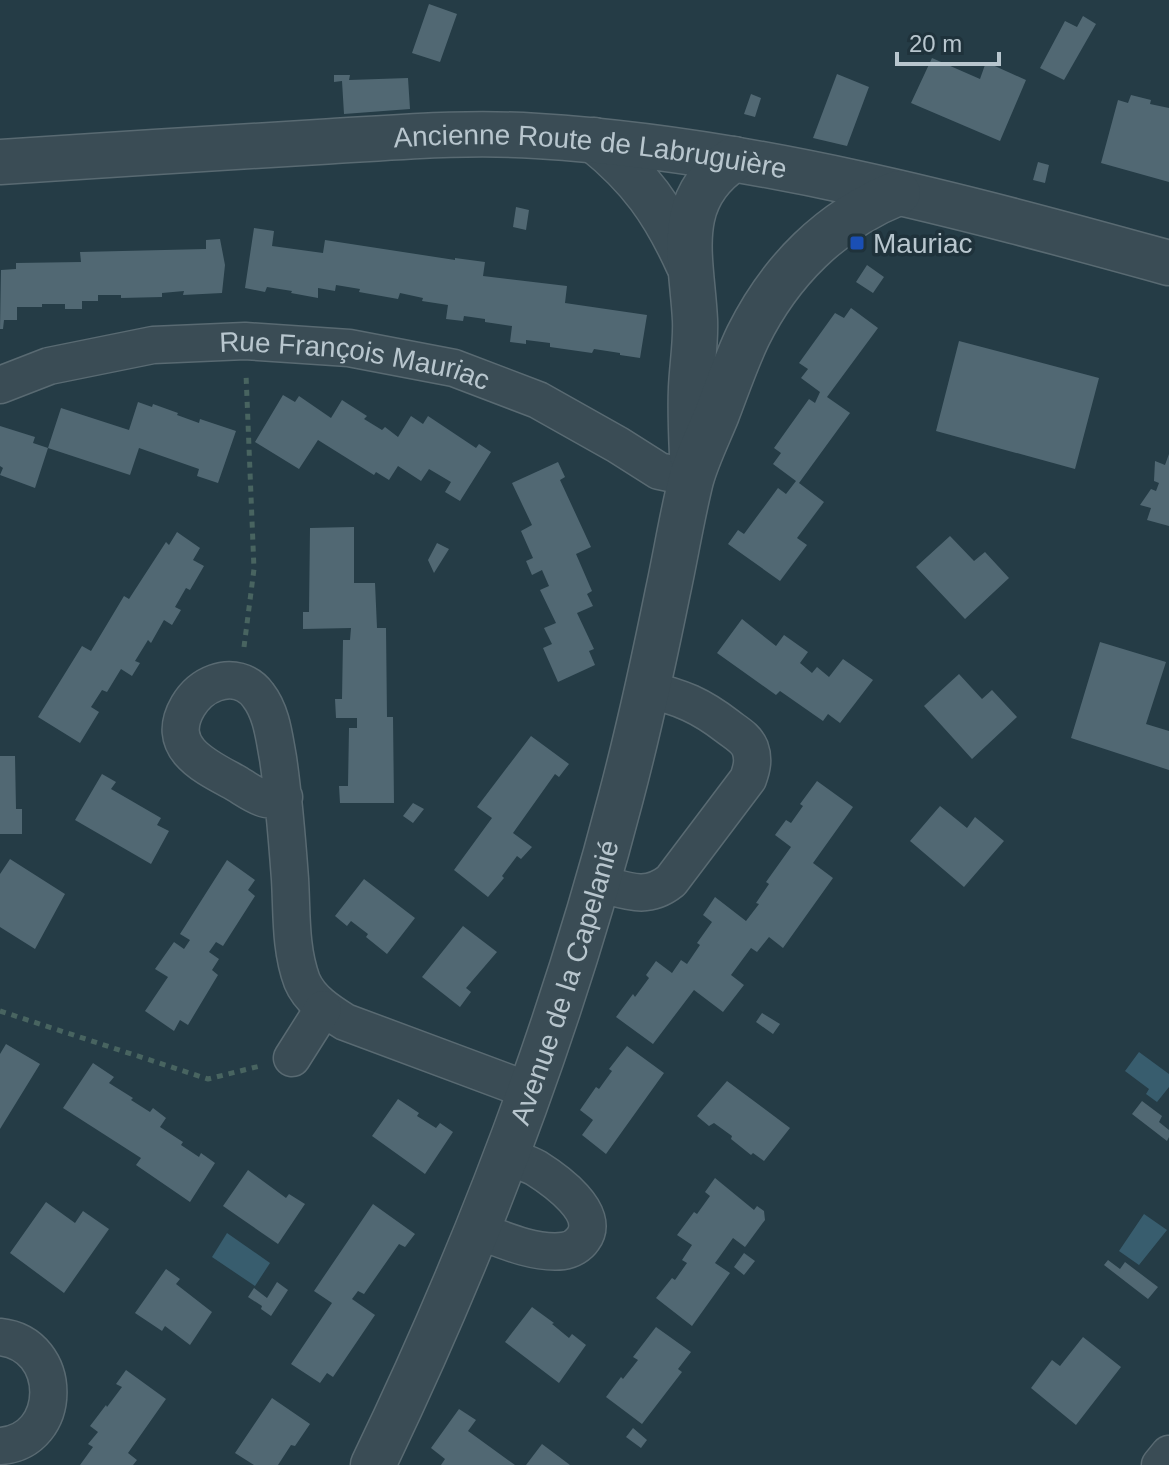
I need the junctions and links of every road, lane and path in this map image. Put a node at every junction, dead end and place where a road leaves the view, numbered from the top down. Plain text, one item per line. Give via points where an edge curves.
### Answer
1 (594, 140) junction
2 (734, 159) junction
3 (0, 162) edge
4 (789, 170) junction
5 (898, 193) junction
6 (797, 261) junction
7 (1169, 263) edge
8 (689, 268) junction
9 (245, 341) junction
10 (0, 385) edge
11 (692, 478) junction
12 (239, 680) junction
13 (648, 690) junction
14 (284, 797) junction
15 (597, 883) junction
16 (323, 1009) junction
17 (0, 1011) edge
18 (292, 1058) joint
19 (530, 1091) junction
20 (506, 1156) junction
21 (477, 1230) junction
22 (0, 1337) edge
23 (0, 1446) edge
24 (1169, 1454) edge
25 (373, 1465) edge
26 (1160, 1465) edge

1 - 2 street, Ancienne Route de Labruguière
1 - 3 street, Ancienne Route de Labruguière via 449,134
1 - 8 street via 642,185 675,235
2 - 4 street, Ancienne Route de Labruguière
2 - 8 street via 719,169 698,198 688,238
4 - 5 street, Ancienne Route de Labruguière
4 - 6 street via 812,202 808,234
5 - 6 street via 844,223
5 - 7 street, Ancienne Route de Labruguière
6 - 11 street via 749,335
8 - 11 street via 695,321
9 - 10 street, Rue François Mauriac via 153,345 49,366
9 - 11 street, Rue François Mauriac via 349,348 454,368 538,400 659,471
9 - 12 path via 254,569
11 - 13 street, Avenue de la Capelanié
12 - 14 street via 257,693 269,715
12 - 14 street via 213,684 192,699 183,715 185,747 204,766 265,799
13 - 15 street, Avenue de la Capelanié
13 - 15 street via 705,709 746,740 753,765 748,779 660,890 645,894
14 - 16 street via 294,955 304,985
15 - 19 street, Avenue de la Capelanié
16 - 18 street
16 - 19 street
17 - 18 path via 208,1079
19 - 20 street, Avenue de la Capelanié
20 - 21 street, Avenue de la Capelanié
20 - 21 street via 533,1167 584,1210 586,1236 561,1252 510,1243
21 - 25 street, Avenue de la Capelanié
22 - 23 street via 26,1345 39,1358 50,1392 37,1426 24,1438
24 - 26 street

